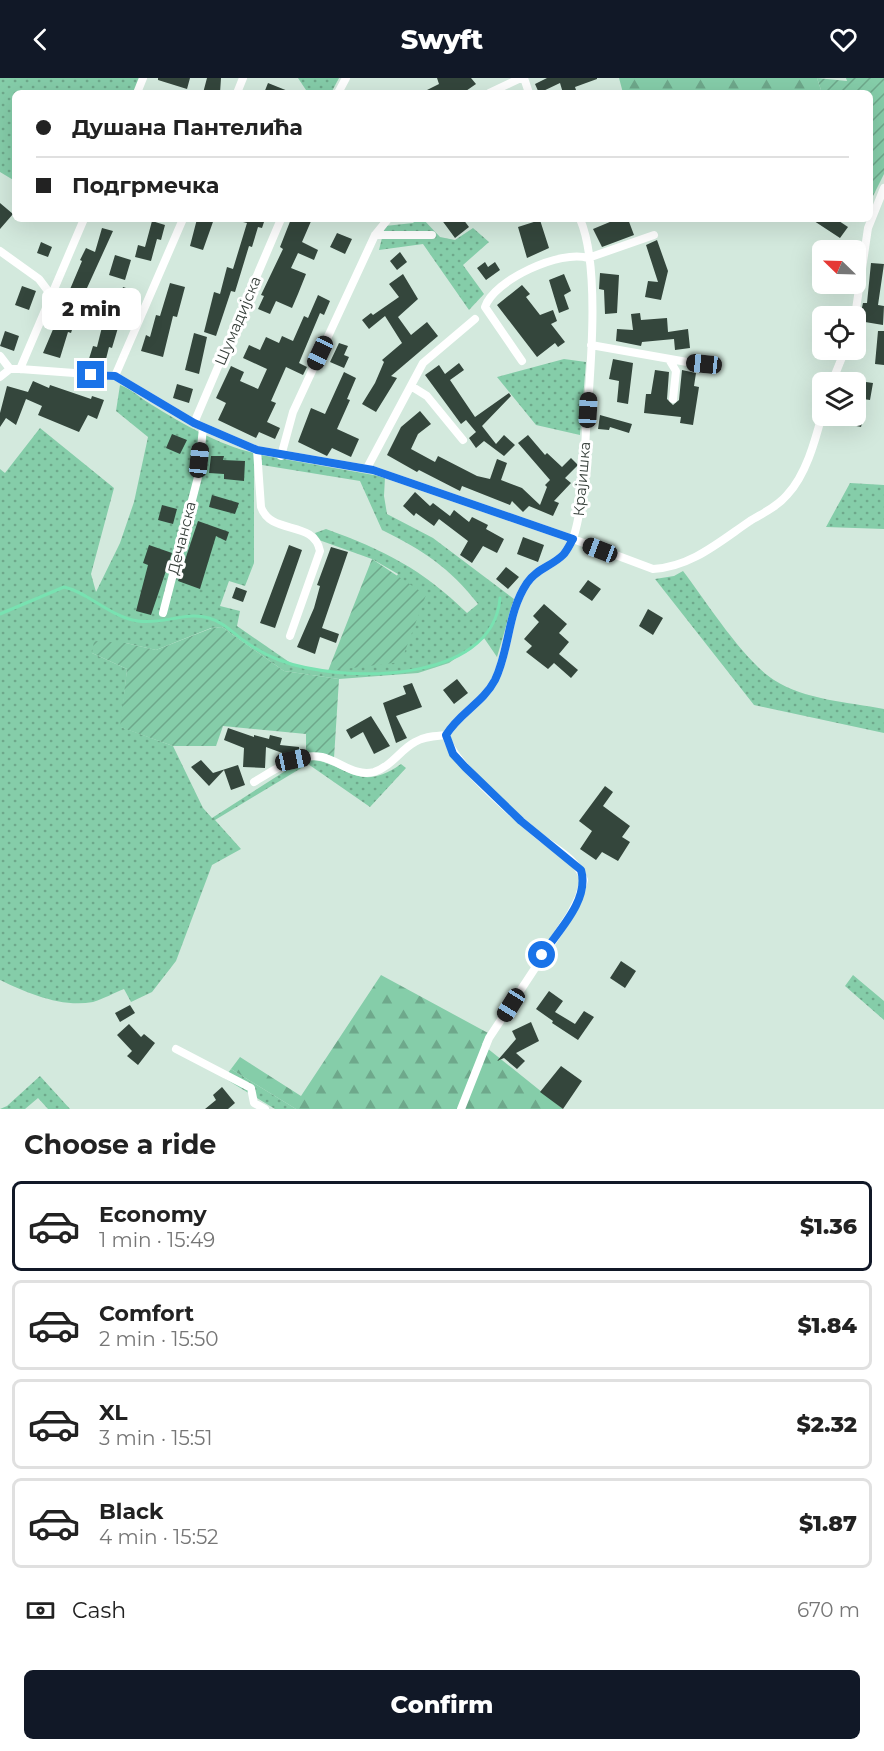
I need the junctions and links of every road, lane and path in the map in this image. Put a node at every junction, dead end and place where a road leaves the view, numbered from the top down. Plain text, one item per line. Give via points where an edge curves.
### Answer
1 (522, 78) edge
2 (496, 90) edge
3 (884, 188) edge
4 (873, 216) edge
5 (83, 222) edge
6 (182, 222) edge
7 (280, 222) edge
8 (385, 222) edge
9 (581, 222) edge
10 (870, 222) edge
11 (375, 235) junction
12 (432, 235) dead end
13 (654, 236) dead end
14 (0, 251) edge
15 (588, 258) junction
16 (51, 295) junction
17 (856, 306) edge
18 (475, 319) dead end
19 (591, 345) junction
20 (0, 356) edge
21 (522, 361) dead end
22 (670, 361) junction
23 (704, 364) dead end
24 (9, 369) junction
25 (20, 369) junction
26 (115, 376) junction
27 (0, 377) edge
28 (411, 386) junction
29 (673, 399) dead end
30 (199, 426) junction
31 (818, 426) edge
32 (463, 440) dead end
33 (257, 450) junction
34 (281, 456) junction
35 (368, 468) junction
36 (573, 539) junction
37 (163, 613) dead end
38 (290, 636) dead end
39 (446, 735) junction
40 (254, 782) dead end
41 (176, 1049) dead end
42 (250, 1106) edge
43 (265, 1109) edge
44 (461, 1109) edge

1 - 2 street
3 - 4 street
5 - 16 street
6 - 26 street
7 - 30 street, Шумадијска
8 - 11 street
9 - 15 street, Крајишка
10 - 17 street
11 - 12 street
11 - 34 street via 293,412
13 - 15 street
14 - 16 street via 39,279
15 - 19 street, Крајишка
15 - 21 street via 579,255 537,266 495,290 485,307
16 - 25 street
18 - 28 street via 423,363
19 - 22 street
19 - 36 street, Крајишка via 583,488
20 - 24 street
22 - 23 street
22 - 29 street via 676,371
24 - 25 street
24 - 27 street
25 - 26 street
26 - 30 street
28 - 32 street via 427,396
28 - 35 street
30 - 33 street
30 - 37 street, Дечанска via 198,477
31 - 36 street via 800,476 788,494 705,553 652,569
33 - 34 street
33 - 38 street via 264,515 270,522 309,532 320,551
34 - 35 street
35 - 36 street
36 - 39 street via 563,555 526,584 512,614 494,681 472,708 455,720
39 - 40 street via 414,742 389,765 373,772 359,772 322,757 311,757 293,760
39 - 44 street via 453,754 465,767 521,821 575,862 584,880 570,915 489,1038
41 - 42 street via 251,1088
42 - 43 street

